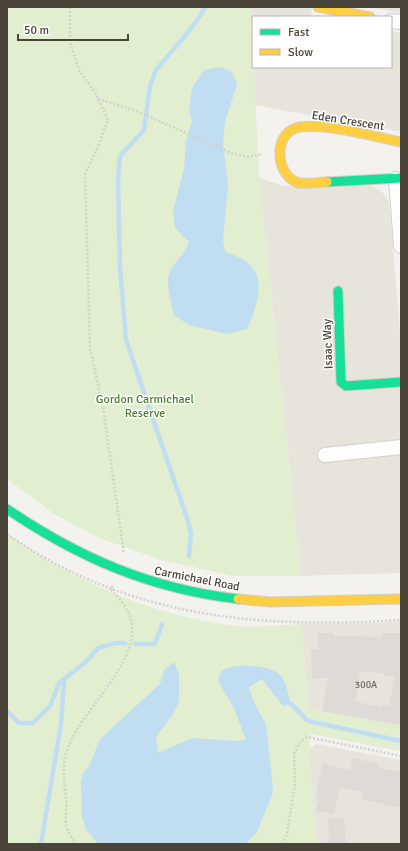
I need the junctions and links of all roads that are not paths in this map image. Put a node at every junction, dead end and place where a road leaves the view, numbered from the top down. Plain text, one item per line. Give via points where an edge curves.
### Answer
1 (318, 7) edge
2 (365, 16) edge
3 (401, 142) edge
4 (398, 178) edge
5 (401, 246) edge
6 (338, 291) dead end
7 (401, 382) edge
8 (401, 447) edge
9 (325, 455) dead end
10 (7, 508) edge
11 (401, 599) edge

1 - 2 street
3 - 4 street, Eden Crescent via 311,125 291,130 282,142 280,151 280,163 284,173 298,183
4 - 5 street
6 - 7 street, Isaac Way via 341,382 346,386
8 - 9 street
10 - 11 street, Carmichael Road via 46,536 98,563 174,588 254,601

